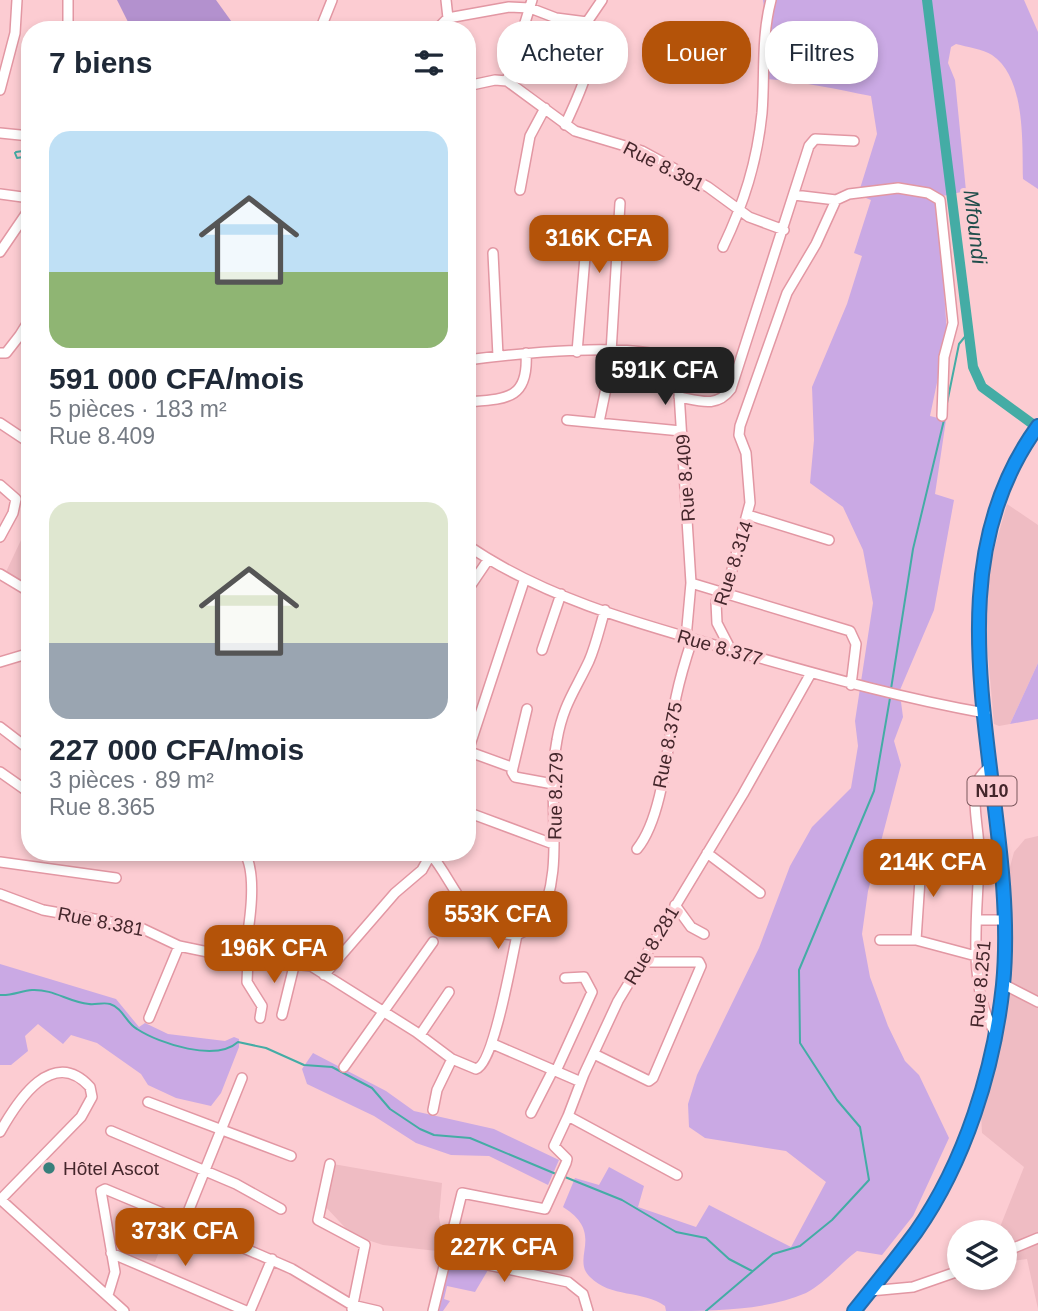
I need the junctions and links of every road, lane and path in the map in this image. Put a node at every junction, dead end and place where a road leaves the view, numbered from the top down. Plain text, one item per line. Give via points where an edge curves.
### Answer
1 (17, 0) edge
2 (68, 0) edge
3 (332, 0) edge
4 (446, 0) edge
5 (602, 0) edge
6 (771, 0) edge
7 (531, 4) edge
8 (448, 18) junction
9 (68, 21) edge
10 (324, 21) edge
11 (445, 21) edge
12 (526, 21) edge
13 (579, 21) edge
14 (588, 21) edge
15 (497, 80) edge
16 (476, 84) edge
17 (511, 84) edge
18 (581, 84) edge
19 (0, 90) edge
20 (545, 108) junction
21 (565, 125) junction
22 (0, 133) edge
23 (21, 135) edge
24 (854, 141) dead end
25 (520, 190) dead end
26 (0, 194) edge
27 (794, 195) junction
28 (21, 197) edge
29 (836, 200) junction
30 (620, 203) dead end
31 (740, 211) junction
32 (21, 221) edge
33 (784, 230) junction
34 (586, 245) dead end
35 (723, 247) dead end
36 (0, 252) edge
37 (493, 253) dead end
38 (20, 335) edge
39 (609, 350) junction
40 (577, 352) junction
41 (0, 353) edge
42 (526, 353) junction
43 (498, 356) junction
44 (476, 359) edge
45 (679, 397) junction
46 (476, 401) edge
47 (942, 416) dead end
48 (567, 420) dead end
49 (599, 422) junction
50 (0, 423) edge
51 (1035, 430) edge
52 (681, 431) junction
53 (21, 437) edge
54 (0, 485) edge
55 (748, 515) junction
56 (0, 537) edge
57 (829, 540) dead end
58 (476, 551) edge
59 (488, 560) junction
60 (0, 575) edge
61 (476, 578) edge
62 (524, 581) junction
63 (691, 583) junction
64 (21, 587) edge
65 (725, 592) junction
66 (561, 594) junction
67 (605, 610) junction
68 (689, 639) junction
69 (541, 650) dead end
70 (731, 650) junction
71 (21, 656) edge
72 (0, 663) edge
73 (811, 673) junction
74 (851, 685) junction
75 (527, 709) dead end
76 (985, 713) junction
77 (476, 725) edge
78 (0, 727) edge
79 (21, 743) edge
80 (476, 755) edge
81 (990, 766) junction
82 (511, 767) junction
83 (0, 772) edge
84 (553, 784) junction
85 (21, 787) edge
86 (476, 815) edge
87 (554, 844) junction
88 (637, 849) dead end
89 (979, 850) junction
90 (707, 853) junction
91 (248, 861) edge
92 (425, 861) edge
93 (435, 861) edge
94 (0, 862) edge
95 (116, 878) dead end
96 (760, 893) dead end
97 (0, 894) edge
98 (675, 905) junction
99 (977, 920) junction
100 (1003, 920) junction
101 (517, 934) junction
102 (704, 934) dead end
103 (880, 940) dead end
104 (916, 940) junction
105 (433, 942) dead end
106 (179, 946) junction
107 (976, 956) junction
108 (246, 958) junction
109 (295, 962) junction
110 (641, 962) junction
111 (324, 975) junction
112 (565, 978) dead end
113 (1003, 984) junction
114 (449, 992) dead end
115 (1038, 1002) edge
116 (382, 1011) junction
117 (282, 1014) dead end
118 (149, 1018) dead end
119 (260, 1018) dead end
120 (995, 1032) junction
121 (420, 1035) junction
122 (493, 1044) junction
123 (594, 1054) junction
124 (452, 1059) junction
125 (344, 1067) dead end
126 (554, 1071) junction
127 (242, 1078) dead end
128 (580, 1082) junction
129 (148, 1102) dead end
130 (433, 1110) dead end
131 (531, 1113) dead end
132 (568, 1116) junction
133 (3, 1120) edge
134 (224, 1129) junction
135 (111, 1130) dead end
136 (0, 1132) edge
137 (291, 1156) dead end
138 (330, 1164) dead end
139 (205, 1172) junction
140 (677, 1175) dead end
141 (0, 1200) edge
142 (281, 1209) dead end
143 (184, 1222) junction
144 (1038, 1238) edge
145 (1017, 1247) edge
146 (111, 1253) junction
147 (446, 1256) junction
148 (272, 1259) junction
149 (947, 1275) edge
150 (870, 1291) junction
151 (108, 1295) junction
152 (352, 1308) edge
153 (124, 1311) edge
154 (248, 1311) edge
155 (378, 1311) edge
156 (433, 1311) edge
157 (588, 1311) edge
158 (854, 1311) edge

1 - 19 street via 15,33
2 - 9 street
3 - 10 street
4 - 8 street
5 - 14 street
6 - 31 street via 762,53 759,139
7 - 8 street
7 - 12 street
7 - 13 street via 556,18
8 - 11 street
15 - 16 street
17 - 20 street, Rue 8.391
18 - 21 street
20 - 21 street, Rue 8.391
20 - 25 street via 530,136
21 - 31 street, Rue 8.391 via 642,151
22 - 23 street
24 - 27 street via 815,139
26 - 28 street
27 - 29 street
27 - 33 street
29 - 47 street via 898,188 928,193 941,203 953,323 944,357
29 - 55 street, Rue 8.314 via 787,293 740,426 749,480
30 - 39 street
31 - 33 street, Rue 8.391
31 - 35 street
32 - 36 street
33 - 45 street via 731,389 710,403
34 - 40 street
37 - 43 street
38 - 41 street via 6,353
39 - 40 street, Rue 8.409
39 - 45 street, Rue 8.409 via 677,361
39 - 49 street via 610,369
40 - 42 street, Rue 8.409
42 - 43 street, Rue 8.409
42 - 46 street via 527,374 519,390 500,399
43 - 44 street, Rue 8.409
45 - 52 street, Rue 8.409
48 - 49 street
49 - 52 street
50 - 53 street
51 - 76 highway, Rue 8.251 / N10 via 1003,489 984,563 979,620
52 - 63 street, Rue 8.409
54 - 56 street via 16,499
55 - 57 street
55 - 65 street, Rue 8.314
58 - 59 street, Rue 8.377
59 - 61 street
59 - 62 street, Rue 8.377
60 - 64 street
62 - 66 street, Rue 8.377
62 - 77 street
63 - 65 street
63 - 68 street, Rue 8.409
65 - 70 street, Rue 8.314 via 716,602 717,623
65 - 74 street via 850,632 856,644
66 - 67 street, Rue 8.377
66 - 69 street
67 - 68 street, Rue 8.377
67 - 84 street, Rue 8.279 via 588,662 565,705
68 - 70 street, Rue 8.377
68 - 88 street, Rue 8.375 via 656,805
70 - 73 street, Rue 8.377
71 - 72 street
73 - 74 street, Rue 8.377
73 - 90 street, Rue 8.281
74 - 76 street, Rue 8.377
75 - 82 street
76 - 81 highway, Rue 8.251 / N10
78 - 79 street
80 - 82 street
81 - 89 street via 977,782
81 - 100 highway, Rue 8.251 / N10
82 - 84 street via 515,777
83 - 85 street
84 - 87 street, Rue 8.279
86 - 87 street
87 - 101 street, Rue 8.279 via 553,876 539,920 533,928
89 - 99 street
89 - 104 street via 922,849
90 - 96 street
90 - 98 street, Rue 8.281
91 - 108 street via 251,893
92 - 111 street
93 - 101 street via 480,923 498,933
94 - 95 street
97 - 106 street, Rue 8.381 via 43,910 139,927
98 - 102 street via 691,927
98 - 110 street, Rue 8.281
99 - 100 street
99 - 107 street
100 - 113 highway, Rue 8.251 / N10
101 - 122 street
103 - 104 street
104 - 107 street
105 - 116 street
106 - 108 street, Rue 8.381
106 - 118 street
107 - 120 street via 985,1016
108 - 109 street, Rue 8.381
108 - 119 street via 247,982 262,1006
109 - 111 street, Rue 8.381 via 311,965
109 - 117 street
110 - 123 street, Rue 8.281
110 - 123 street via 699,962 701,966 653,1078 649,1081
111 - 116 street, Rue 8.381
112 - 126 street via 584,977 592,992
113 - 115 street
113 - 120 highway, Rue 8.251 / N10
114 - 121 street
116 - 121 street, Rue 8.381
116 - 125 street
120 - 150 highway, Rue 8.251 / N10 via 960,1152 916,1231
121 - 124 street, Rue 8.381
122 - 124 street via 480,1068
122 - 126 street
123 - 128 street, Rue 8.281
124 - 130 street
126 - 128 street
126 - 131 street
127 - 134 street
128 - 132 street, Rue 8.281
129 - 134 street
132 - 140 street
132 - 147 street, Rue 8.281 via 554,1146 567,1158 566,1163 545,1209 462,1193
133 - 136 street
133 - 141 street via 53,1072 68,1071 90,1087 92,1097 81,1117
134 - 137 street
134 - 139 street
135 - 139 street
138 - 152 street via 318,1220 365,1245
139 - 142 street
139 - 143 street
141 - 151 street
143 - 146 street via 105,1189 100,1195
143 - 148 street
144 - 145 street
146 - 151 street via 114,1280
146 - 154 street
147 - 156 street
147 - 157 street via 568,1282 583,1294
148 - 152 street
148 - 154 street
149 - 150 street via 913,1287
150 - 158 highway, Rue 8.251 / N10
151 - 153 street
152 - 155 street

